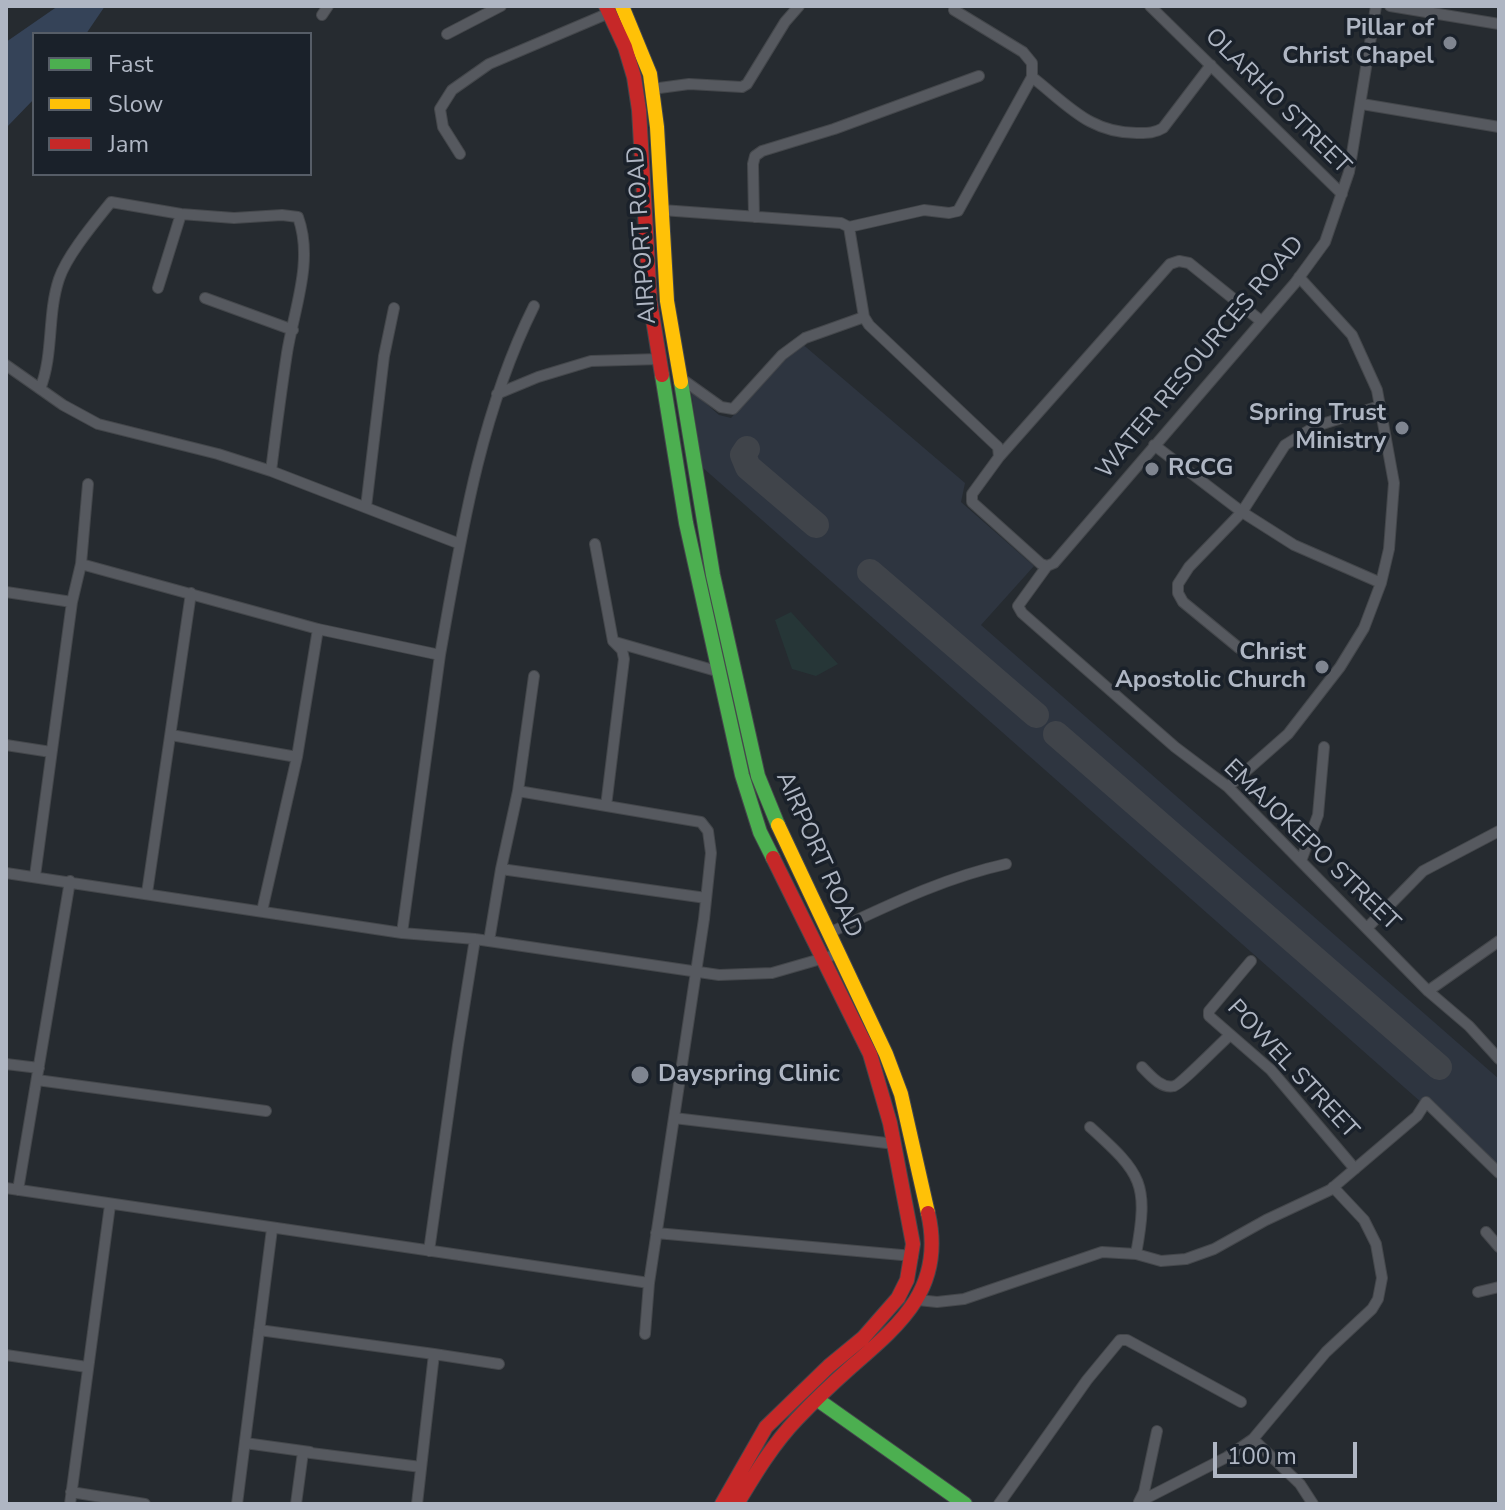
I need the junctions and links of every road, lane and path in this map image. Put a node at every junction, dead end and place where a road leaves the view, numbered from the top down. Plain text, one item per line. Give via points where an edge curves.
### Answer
1 (501, 6) edge
2 (799, 6) edge
3 (1150, 6) edge
4 (1376, 6) edge
5 (1390, 6) edge
6 (612, 8) edge
7 (954, 10) dead end
8 (1499, 24) edge
9 (447, 34) dead end
10 (1211, 65) junction
11 (979, 76) dead end
12 (1032, 77) junction
13 (652, 89) junction
14 (1362, 104) junction
15 (1499, 127) edge
16 (460, 154) dead end
17 (1342, 194) junction
18 (662, 210) junction
19 (181, 214) junction
20 (754, 217) junction
21 (849, 227) junction
22 (1299, 277) junction
23 (158, 288) dead end
24 (205, 298) dead end
25 (534, 306) dead end
26 (394, 308) dead end
27 (864, 317) junction
28 (1261, 321) junction
29 (293, 330) junction
30 (660, 359) junction
31 (6, 365) edge
32 (679, 377) junction
33 (40, 389) junction
34 (497, 394) junction
35 (1380, 406) junction
36 (1154, 445) junction
37 (999, 457) junction
38 (271, 471) junction
39 (88, 484) dead end
40 (366, 507) junction
41 (1242, 512) junction
42 (460, 544) junction
43 (595, 544) dead end
44 (81, 564) junction
45 (1047, 566) junction
46 (706, 577) junction
47 (1381, 583) junction
48 (6, 592) edge
49 (191, 593) junction
50 (72, 602) junction
51 (318, 629) junction
52 (613, 641) junction
53 (1239, 648) dead end
54 (440, 655) junction
55 (720, 672) junction
56 (534, 676) dead end
57 (171, 735) junction
58 (6, 745) edge
59 (1324, 747) dead end
60 (51, 752) junction
61 (297, 757) junction
62 (1228, 787) junction
63 (518, 791) junction
64 (606, 806) junction
65 (1499, 831) edge
66 (1301, 861) junction
67 (1006, 864) dead end
68 (501, 869) junction
69 (6, 873) edge
70 (35, 876) junction
71 (70, 881) junction
72 (147, 893) junction
73 (706, 898) junction
74 (262, 911) junction
75 (1368, 927) junction
76 (402, 933) junction
77 (829, 933) junction
78 (475, 939) junction
79 (489, 941) junction
80 (1499, 941) edge
81 (838, 954) junction
82 (823, 961) junction
83 (1251, 961) dead end
84 (696, 971) junction
85 (1428, 991) junction
86 (1230, 1035) junction
87 (1499, 1059) edge
88 (6, 1064) edge
89 (1142, 1067) dead end
90 (38, 1074) junction
91 (266, 1111) dead end
92 (674, 1118) junction
93 (1090, 1127) dead end
94 (895, 1144) junction
95 (1355, 1169) junction
96 (1499, 1173) edge
97 (1333, 1187) junction
98 (6, 1188) edge
99 (18, 1190) junction
100 (110, 1205) junction
101 (272, 1229) junction
102 (1486, 1232) dead end
103 (656, 1233) junction
104 (1499, 1247) edge
105 (429, 1251) junction
106 (1136, 1254) junction
107 (913, 1256) junction
108 (649, 1283) junction
109 (1499, 1287) edge
110 (1478, 1292) dead end
111 (918, 1300) junction
112 (259, 1330) junction
113 (645, 1334) dead end
114 (434, 1354) junction
115 (6, 1355) edge
116 (499, 1364) dead end
117 (87, 1367) junction
118 (818, 1400) junction
119 (1241, 1402) dead end
120 (1157, 1431) dead end
121 (1253, 1439) junction
122 (245, 1443) junction
123 (315, 1453) junction
124 (421, 1467) junction
125 (70, 1498) edge
126 (1138, 1503) edge
127 (145, 1504) edge
128 (237, 1504) edge
129 (296, 1504) edge
130 (417, 1504) edge
131 (722, 1504) edge
132 (737, 1504) edge
133 (965, 1504) edge
134 (999, 1504) edge
135 (1313, 1504) edge

1 - 9 street
2 - 13 street via 742,87 689,84
3 - 10 street, OLARHO STREET
4 - 14 street, WATER RESOURCES ROAD
5 - 8 street
6 - 13 main road, AIRPORT ROAD via 645,59
6 - 16 street via 489,64 452,90 440,109 443,127
6 - 30 main road, AIRPORT ROAD via 636,88 650,301
7 - 12 street via 1023,52 1032,63
10 - 12 street via 1156,132 1104,130
10 - 17 street, OLARHO STREET
11 - 20 street via 762,151 753,164
12 - 21 street via 958,211 924,210
13 - 18 main road, AIRPORT ROAD
14 - 15 street
14 - 17 street, WATER RESOURCES ROAD
17 - 22 street, WATER RESOURCES ROAD via 1325,242
18 - 20 street
18 - 32 main road, AIRPORT ROAD via 667,301
19 - 23 street
19 - 29 street via 298,217 302,282
19 - 33 street via 111,202 59,278 47,372
20 - 21 street
21 - 27 street
22 - 28 street, WATER RESOURCES ROAD
22 - 35 street via 1352,335
24 - 29 street
25 - 34 street
26 - 40 street
27 - 32 street via 805,338 782,355 733,409 721,407
27 - 37 street via 998,447
28 - 36 street, WATER RESOURCES ROAD
28 - 37 street via 1189,263 1170,264
29 - 38 street
30 - 34 street via 591,361
30 - 46 main road, AIRPORT ROAD via 686,523
31 - 33 street
32 - 46 main road, AIRPORT ROAD
33 - 38 street via 98,424
34 - 42 street
35 - 41 street via 1316,426 1285,445
35 - 47 street via 1394,483
36 - 41 street
36 - 45 street, WATER RESOURCES ROAD
37 - 45 street via 972,494 972,502
38 - 40 street
39 - 44 street
40 - 42 street
41 - 47 street via 1294,545
41 - 53 street via 1178,584 1183,602
42 - 54 street
43 - 52 street
44 - 49 street
44 - 50 street
45 - 62 street, EMAJOKEPO STREET via 1022,597 1022,613
46 - 55 main road, AIRPORT ROAD
46 - 77 main road, AIRPORT ROAD via 758,776
47 - 62 street via 1364,628 1317,698 1288,734
48 - 50 street
49 - 51 street
49 - 57 street
50 - 60 street
51 - 54 street
51 - 61 street
52 - 55 street
52 - 64 street via 624,659
54 - 76 street
55 - 82 main road, AIRPORT ROAD via 760,832
56 - 63 street
57 - 61 street
57 - 72 street
58 - 60 street
59 - 66 street via 1318,815
60 - 70 street
61 - 74 street
62 - 66 street, EMAJOKEPO STREET
63 - 64 street
63 - 68 street
64 - 73 street via 701,822 711,853
65 - 75 street via 1423,871
66 - 75 street, EMAJOKEPO STREET
67 - 77 street via 914,893
68 - 73 street
68 - 79 street
69 - 70 street
70 - 71 street
71 - 72 street
71 - 90 street
72 - 74 street
73 - 84 street
74 - 76 street
75 - 85 street, EMAJOKEPO STREET
76 - 78 street
77 - 81 main road, AIRPORT ROAD
78 - 79 street
78 - 105 street
79 - 84 street
80 - 85 street
81 - 82 street
81 - 111 main road, AIRPORT ROAD via 901,1094 930,1222 932,1250
82 - 84 street via 772,973
82 - 94 main road, AIRPORT ROAD via 870,1054
83 - 86 street, POWEL STREET via 1209,1011
84 - 92 street
85 - 87 street, EMAJOKEPO STREET
86 - 89 street via 1173,1086 1159,1083
86 - 95 street, POWEL STREET via 1271,1070
88 - 90 street
90 - 91 street
90 - 99 street
92 - 94 street
92 - 103 street
93 - 106 street via 1137,1174 1142,1217
94 - 107 main road, AIRPORT ROAD
95 - 96 street via 1417,1116 1426,1102
95 - 97 street
97 - 106 street via 1186,1259 1161,1261
97 - 121 street via 1364,1220 1376,1244 1382,1278 1378,1299
98 - 99 street
99 - 100 street
100 - 101 street
100 - 117 street
101 - 105 street
101 - 112 street
102 - 104 street
103 - 107 street
103 - 108 street
105 - 108 street
106 - 111 street via 1102,1252 964,1299
107 - 131 main road, AIRPORT ROAD via 907,1280 884,1316 766,1427
108 - 113 street
109 - 110 street
111 - 118 main road, AIRPORT ROAD via 888,1336
112 - 114 street
112 - 122 street
114 - 116 street
114 - 124 street
115 - 117 street
117 - 125 street
118 - 132 main road, AIRPORT ROAD via 770,1450
118 - 133 main road
119 - 134 street via 1120,1340
120 - 126 street
121 - 126 street
121 - 135 street via 1300,1484
122 - 123 street
122 - 128 street
123 - 124 street
123 - 129 street via 303,1452
124 - 130 street
125 - 127 street

